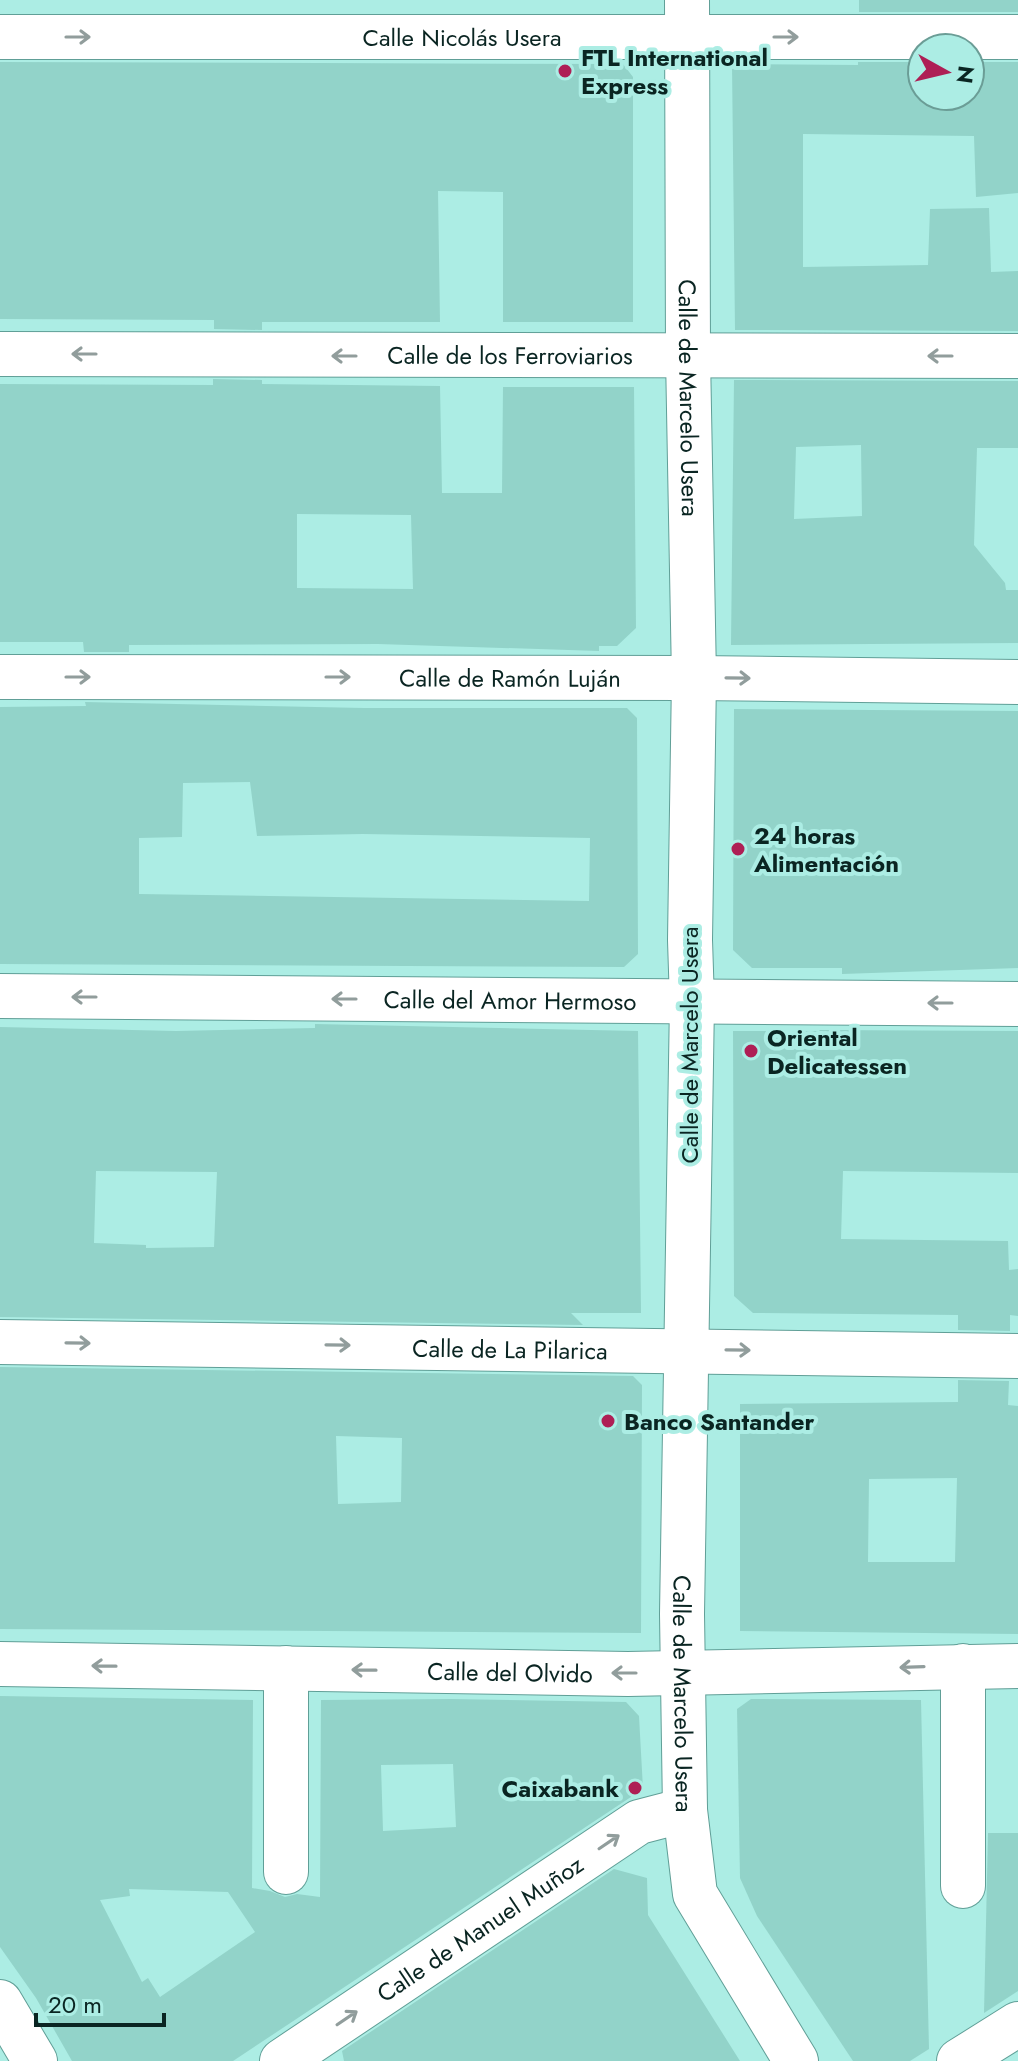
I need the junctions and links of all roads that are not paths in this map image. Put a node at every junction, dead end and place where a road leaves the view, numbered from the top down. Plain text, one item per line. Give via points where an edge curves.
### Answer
1 (688, 18) edge
2 (0, 37) edge
3 (1018, 37) edge
4 (0, 354) edge
5 (688, 356) junction
6 (1018, 356) edge
7 (0, 677) edge
8 (694, 678) junction
9 (1018, 682) edge
10 (0, 996) edge
11 (692, 1002) junction
12 (1018, 1004) edge
13 (0, 1342) edge
14 (684, 1349) junction
15 (1018, 1356) edge
16 (0, 1664) edge
17 (963, 1666) junction
18 (1018, 1666) edge
19 (286, 1668) junction
20 (682, 1672) junction
21 (685, 1810) junction
22 (286, 1872) dead end
23 (963, 1886) dead end
24 (0, 2002) edge
25 (1018, 2024) edge
26 (35, 2061) edge
27 (282, 2061) edge
28 (796, 2061) edge
29 (959, 2061) edge

2 -> 1 street, Calle Nicolás Usera
1 -> 3 street, Calle Nicolás Usera
1 - 5 street, Calle de Marcelo Usera
5 -> 4 street, Calle de los Ferroviarios
6 -> 5 street, Calle de los Ferroviarios
5 - 8 street, Calle de Marcelo Usera
7 -> 8 street, Calle de Ramón Luján
8 -> 9 street, Calle de Ramón Luján
8 - 11 street, Calle de Marcelo Usera
11 -> 10 street, Calle del Amor Hermoso
12 -> 11 street, Calle del Amor Hermoso
11 - 14 street, Calle de Marcelo Usera
13 -> 14 street, Calle de La Pilarica
14 -> 15 street, Calle de La Pilarica
14 - 20 street, Calle de Marcelo Usera
19 -> 16 street, Calle del Olvido
17 - 18 street, Calle del Olvido
17 -> 20 street, Calle del Olvido
17 - 23 street
20 -> 19 street, Calle del Olvido
19 - 22 street
20 - 21 street, Calle de Marcelo Usera
27 -> 21 street, Calle de Manuel Muñoz via 639,1822
21 - 28 street, Calle de Marcelo Usera via 695,1894
24 - 26 street
25 - 29 street

